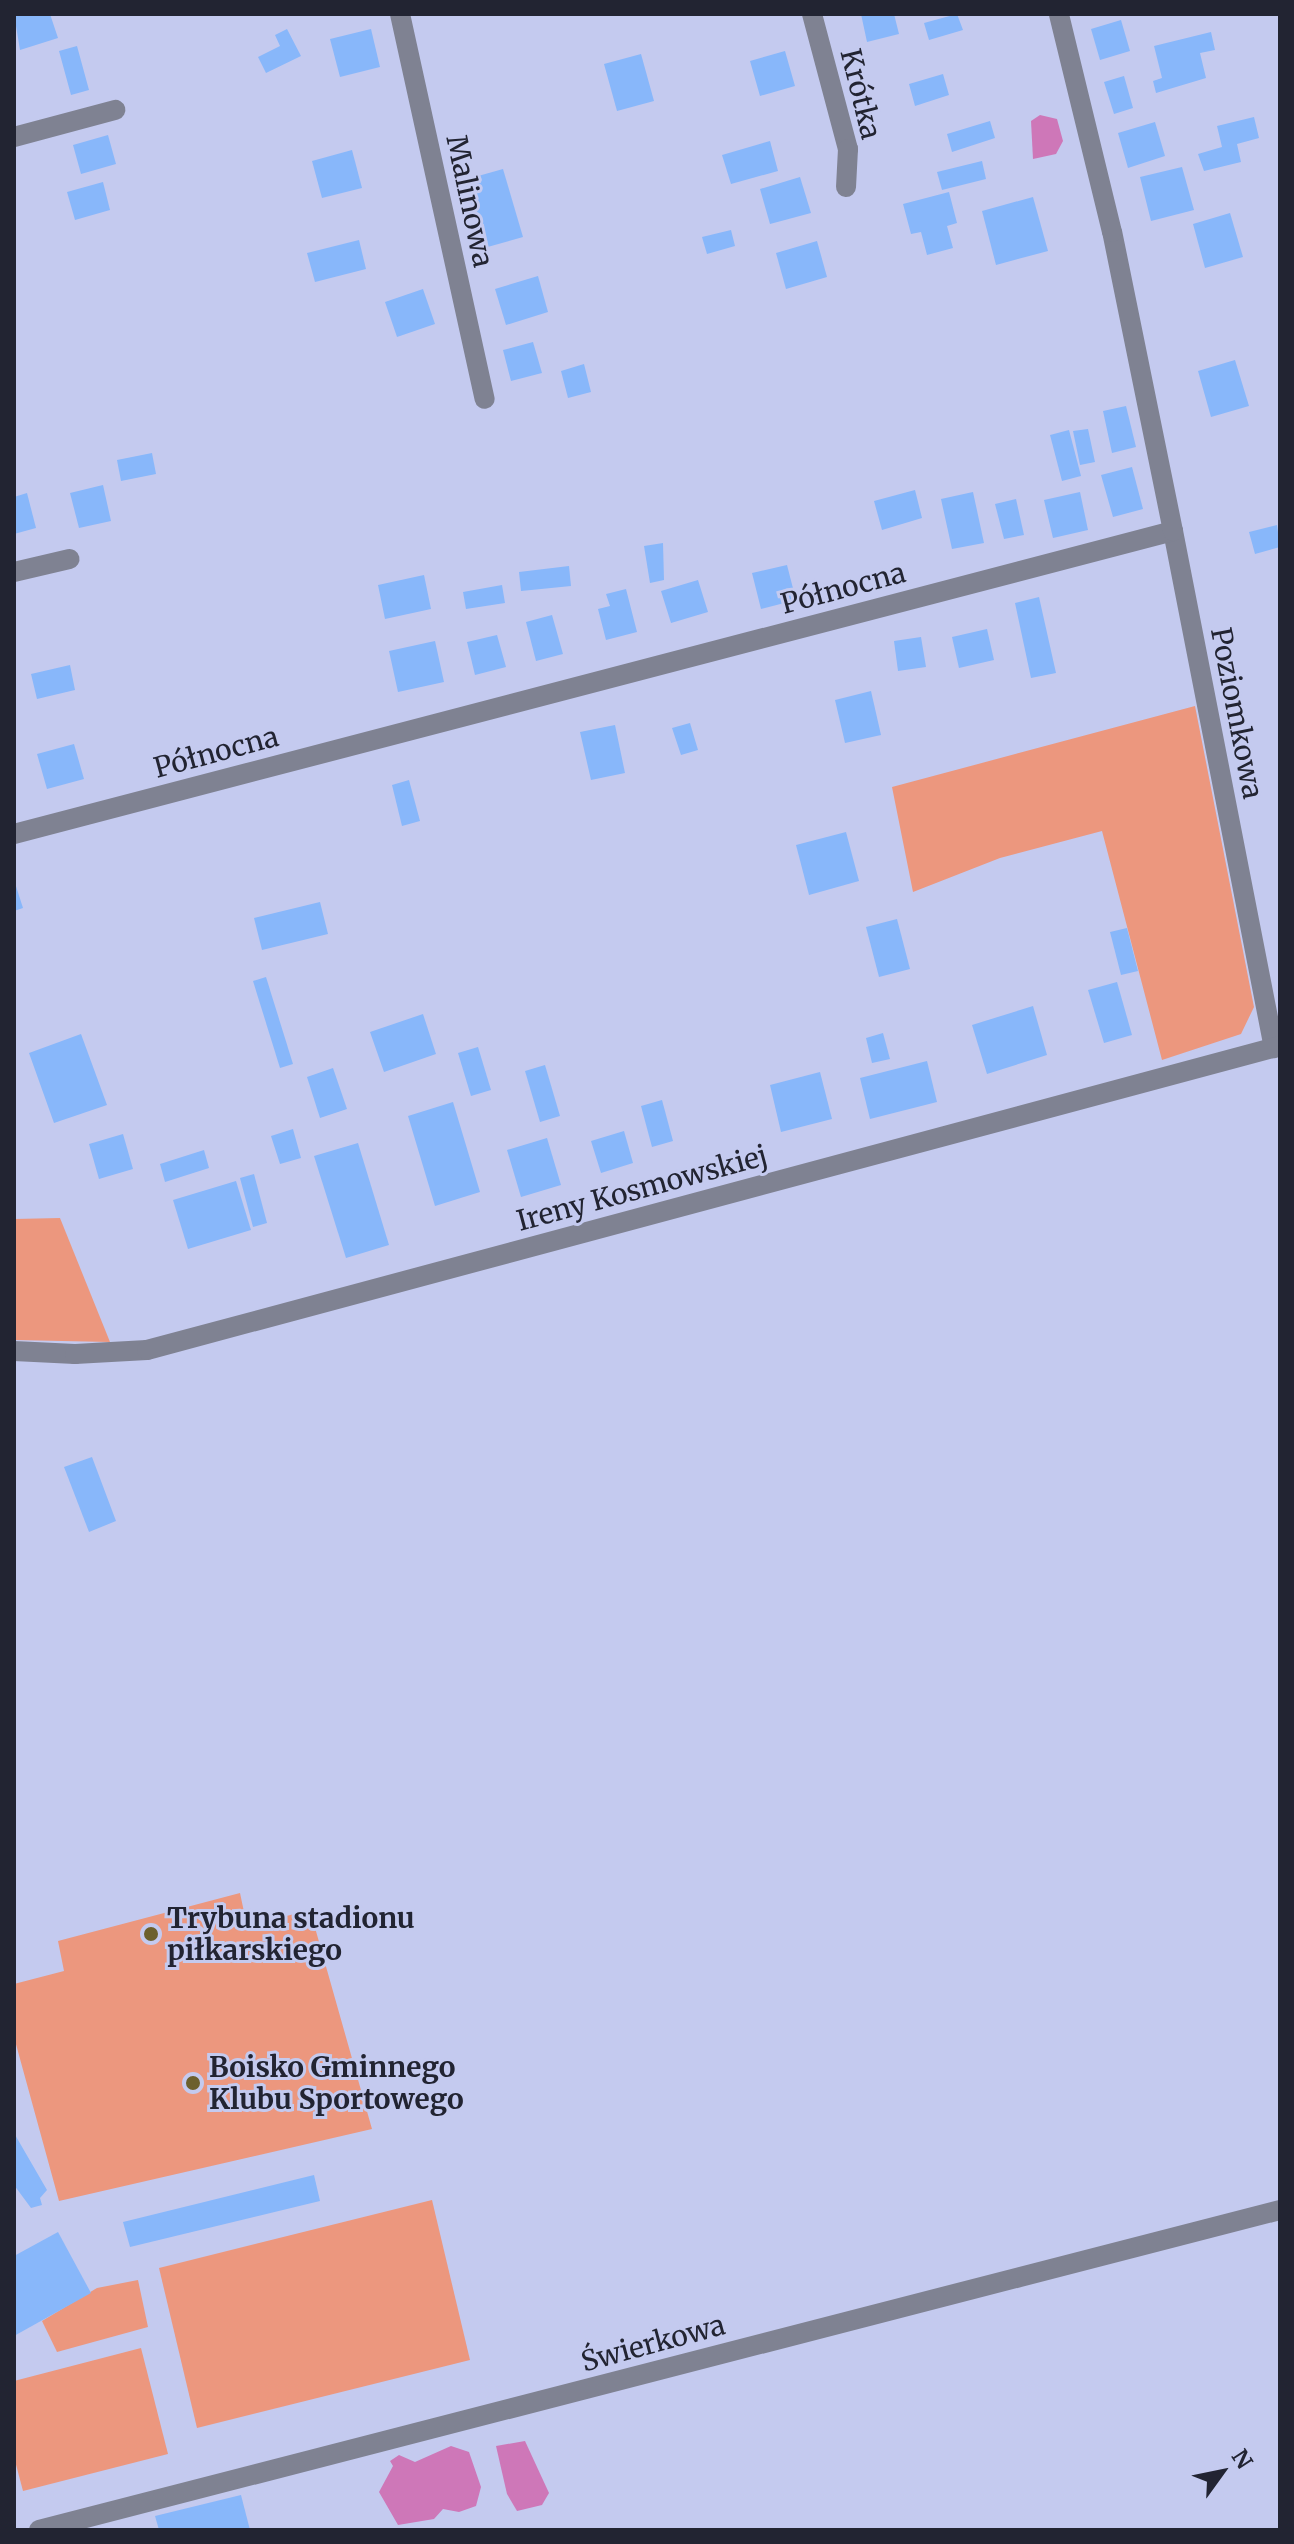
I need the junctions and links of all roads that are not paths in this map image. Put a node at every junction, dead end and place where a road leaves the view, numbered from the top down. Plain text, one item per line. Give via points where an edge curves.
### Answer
1 (400, 14) edge
2 (812, 14) edge
3 (1059, 14) edge
4 (115, 110) dead end
5 (14, 137) edge
6 (846, 187) dead end
7 (485, 399) dead end
8 (1173, 531) junction
9 (70, 559) dead end
10 (14, 572) edge
11 (14, 834) edge
12 (1277, 1047) edge
13 (14, 1351) edge
14 (1280, 2210) edge
15 (39, 2530) edge

1 - 7 street, Malinowa
2 - 6 street, Krótka via 848,149
3 - 8 street via 1112,232
4 - 5 street
8 - 11 street, Północna
8 - 12 street, Poziomkowa
9 - 10 street
12 - 13 street, Ireny Kosmowskiej via 147,1350
14 - 15 street, Świerkowa

